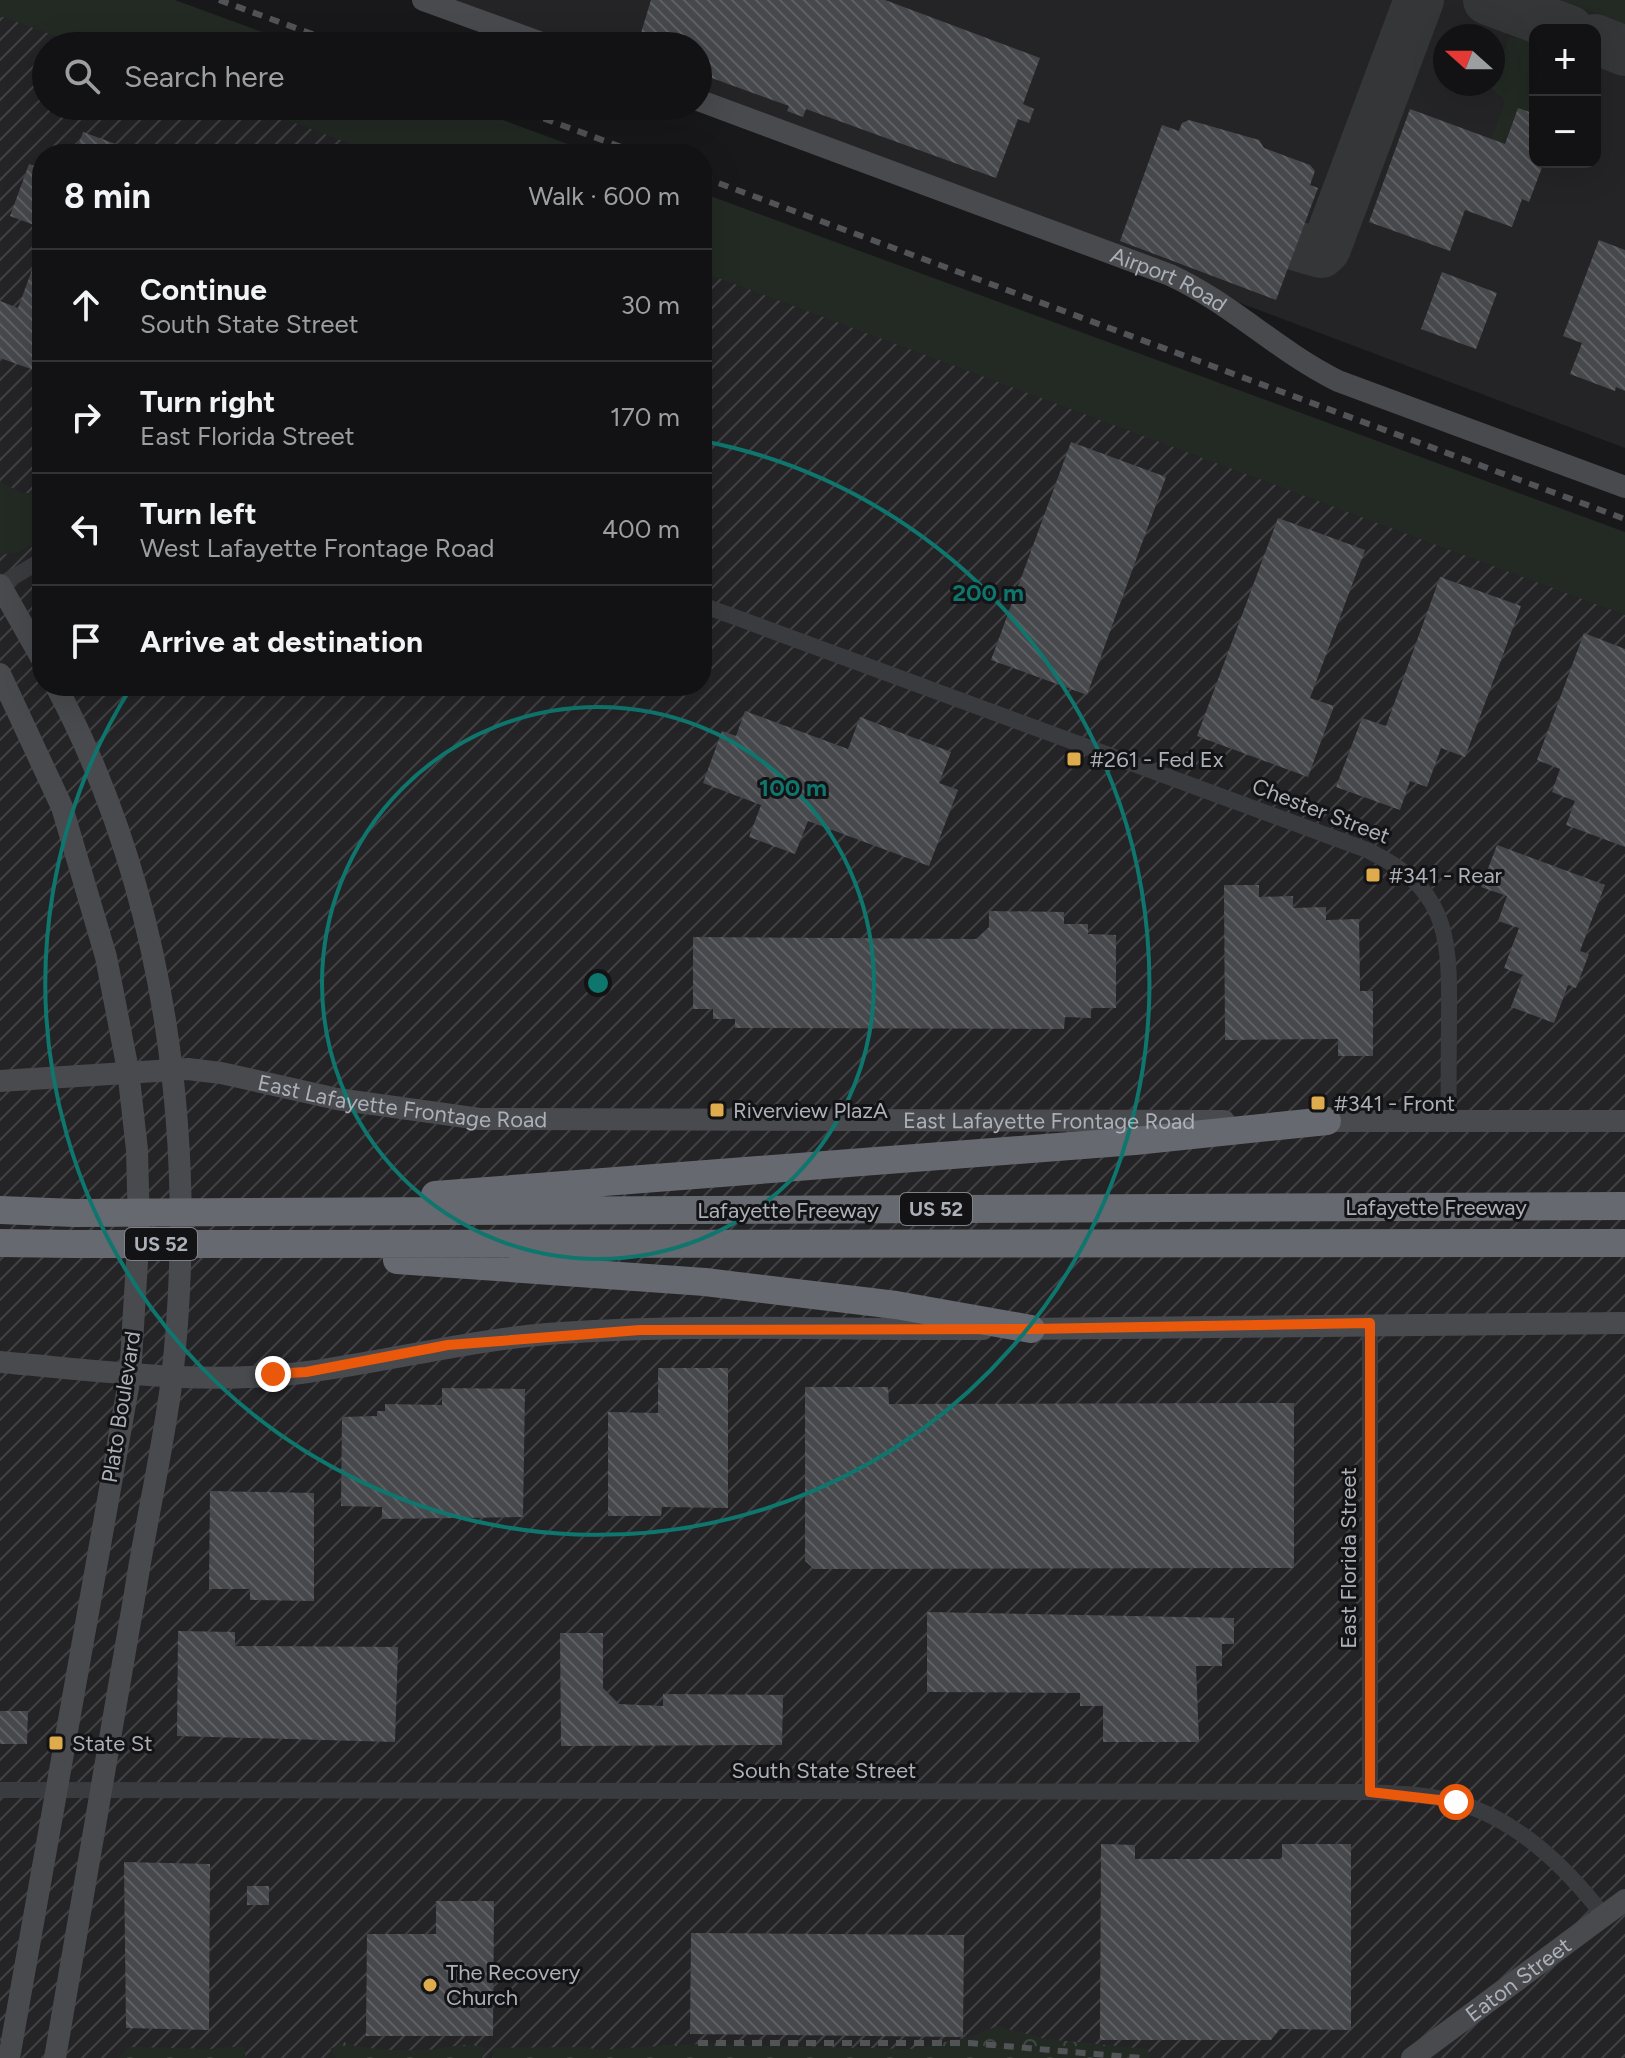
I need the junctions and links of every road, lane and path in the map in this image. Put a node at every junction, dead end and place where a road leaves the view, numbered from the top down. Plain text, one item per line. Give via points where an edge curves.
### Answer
1 (423, 0) edge
2 (511, 32) edge
3 (712, 105) edge
4 (1625, 487) edge
5 (32, 566) edge
6 (0, 585) edge
7 (712, 609) edge
8 (32, 641) edge
9 (0, 674) edge
10 (60, 696) edge
11 (172, 1068) junction
12 (128, 1070) junction
13 (0, 1081) edge
14 (1327, 1121) junction
15 (1449, 1121) junction
16 (1625, 1121) edge
17 (1625, 1206) edge
18 (0, 1210) edge
19 (258, 1212) junction
20 (0, 1243) edge
21 (1625, 1243) edge
22 (259, 1244) junction
23 (1370, 1323) junction
24 (1625, 1323) edge
25 (1031, 1329) junction
26 (0, 1362) edge
27 (130, 1376) junction
28 (172, 1377) junction
29 (0, 1790) edge
30 (101, 1790) junction
31 (56, 1791) junction
32 (1370, 1792) junction
33 (1625, 1900) edge
34 (1604, 1916) junction
35 (9, 2058) edge
36 (55, 2058) edge
37 (1412, 2058) edge

1 - 2 main road
3 - 4 main road, Airport Road via 1170,275 1208,295 1295,359 1338,381
5 - 6 street
6 - 8 main road
7 - 15 street, Chester Street via 1367,850 1404,871 1430,901 1449,948
9 - 12 main road, Plato Boulevard via 69,829 106,957
10 - 11 main road, Plato Boulevard via 108,805 135,888
11 - 12 main road, East Lafayette Frontage Road
11 - 14 main road, East Lafayette Frontage Road via 480,1119
11 - 28 main road, Plato Boulevard via 182,1193
12 - 13 main road, East Lafayette Frontage Road
12 - 27 main road, Plato Boulevard via 139,1229
14 - 15 main road, East Lafayette Frontage Road
14 - 19 highway
15 - 16 main road, East Lafayette Frontage Road
17 - 19 highway, Lafayette Freeway / US 52
18 - 19 highway, Lafayette Freeway / US 52, bridge
20 - 22 highway, Lafayette Freeway / US 52, bridge
21 - 22 highway, Lafayette Freeway / US 52
22 - 25 highway via 406,1261 736,1286 896,1305
23 - 24 main road
23 - 25 main road
23 - 32 street, East Florida Street
25 - 28 main road via 545,1334 448,1345 306,1372
26 - 27 main road
27 - 28 main road
27 - 31 main road, Plato Boulevard
28 - 30 main road, Plato Boulevard
29 - 31 street, South State Street
30 - 31 street, South State Street
30 - 32 street, South State Street
30 - 36 main road, Plato Boulevard
31 - 35 main road, Plato Boulevard
32 - 34 street, South State Street via 1456,1802 1506,1824 1553,1858
33 - 34 main road, Eaton Street
34 - 37 main road, Eaton Street

